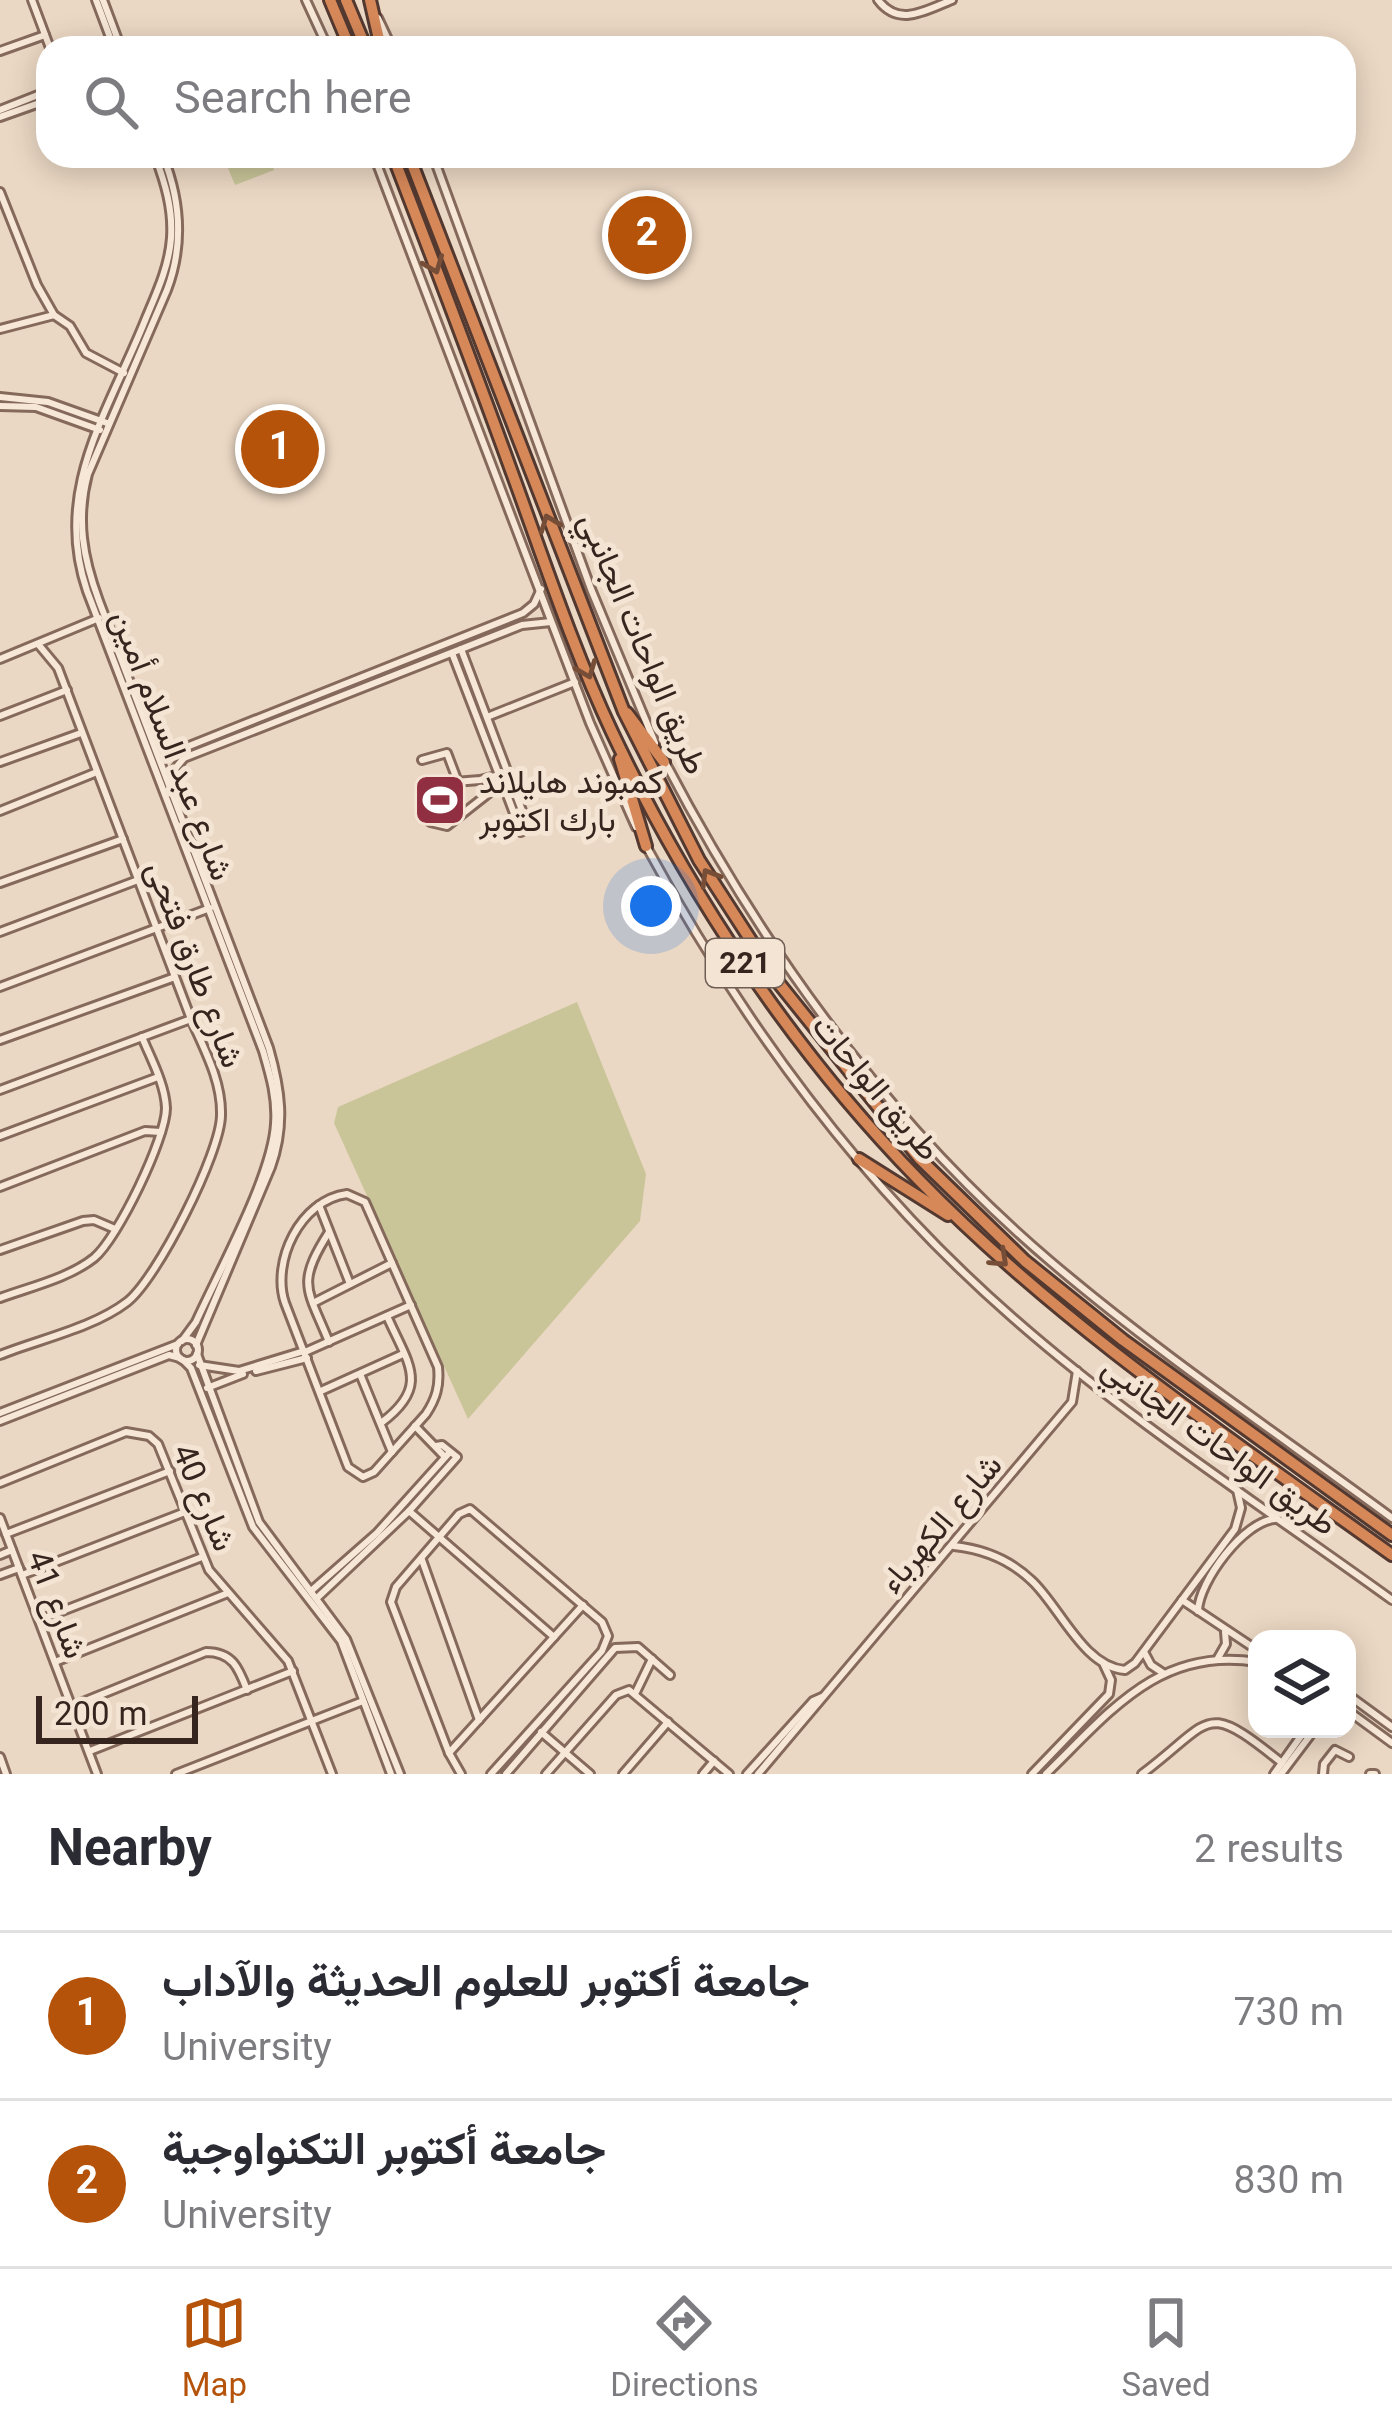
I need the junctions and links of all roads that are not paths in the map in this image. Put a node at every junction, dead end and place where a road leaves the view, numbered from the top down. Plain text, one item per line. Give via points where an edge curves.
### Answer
1 (32, 0) edge
2 (99, 0) edge
3 (306, 0) edge
4 (331, 0) edge
5 (346, 0) edge
6 (370, 0) edge
7 (878, 0) edge
8 (952, 0) edge
9 (935, 3) edge
10 (45, 35) edge
11 (112, 36) edge
12 (322, 36) edge
13 (345, 36) edge
14 (361, 36) edge
15 (378, 36) edge
16 (386, 36) edge
17 (36, 38) edge
18 (0, 51) edge
19 (36, 100) edge
20 (0, 113) edge
21 (162, 168) edge
22 (163, 168) edge
23 (379, 168) edge
24 (398, 168) edge
25 (414, 168) edge
26 (437, 168) edge
27 (0, 192) edge
28 (11, 223) junction
29 (0, 227) edge
30 (53, 315) junction
31 (0, 329) edge
32 (124, 373) junction
33 (0, 401) edge
34 (105, 427) junction
35 (519, 446) junction
36 (505, 453) junction
37 (529, 471) junction
38 (513, 474) junction
39 (542, 590) junction
40 (98, 618) junction
41 (553, 622) junction
42 (38, 644) junction
43 (455, 646) junction
44 (0, 659) edge
45 (575, 682) junction
46 (67, 690) junction
47 (624, 712) junction
48 (0, 716) edge
49 (487, 717) junction
50 (149, 732) junction
51 (613, 732) junction
52 (82, 733) junction
53 (176, 750) junction
54 (422, 760) dead end
55 (180, 761) junction
56 (0, 762) edge
57 (664, 762) junction
58 (97, 772) junction
59 (504, 775) junction
60 (484, 780) junction
61 (458, 782) junction
62 (508, 784) junction
63 (489, 794) junction
64 (173, 796) junction
65 (0, 811) edge
66 (525, 830) dead end
67 (123, 839) junction
68 (646, 845) junction
69 (138, 880) junction
70 (0, 883) edge
71 (212, 907) junction
72 (156, 928) junction
73 (0, 932) edge
74 (175, 976) junction
75 (0, 987) edge
76 (190, 1019) junction
77 (142, 1037) junction
78 (0, 1040) edge
79 (158, 1077) junction
80 (0, 1090) edge
81 (161, 1132) junction
82 (0, 1136) edge
83 (859, 1160) junction
84 (0, 1187) edge
85 (319, 1205) junction
86 (962, 1222) junction
87 (116, 1230) junction
88 (329, 1232) junction
89 (237, 1240) junction
90 (1, 1247) edge
91 (392, 1263) junction
92 (350, 1284) junction
93 (0, 1298) edge
94 (314, 1303) junction
95 (412, 1305) junction
96 (387, 1316) junction
97 (180, 1342) junction
98 (329, 1342) junction
99 (196, 1349) junction
100 (306, 1354) junction
101 (404, 1354) junction
102 (0, 1355) edge
103 (182, 1359) junction
104 (199, 1365) junction
105 (249, 1370) junction
106 (1077, 1370) junction
107 (360, 1374) junction
108 (207, 1388) junction
109 (321, 1391) junction
110 (0, 1417) edge
111 (380, 1423) junction
112 (415, 1426) junction
113 (392, 1451) junction
114 (449, 1458) junction
115 (233, 1468) junction
116 (170, 1471) junction
117 (238, 1482) junction
118 (0, 1483) edge
119 (1236, 1488) junction
120 (409, 1511) junction
121 (185, 1512) junction
122 (0, 1518) edge
123 (1392, 1518) edge
124 (1282, 1520) junction
125 (6, 1534) junction
126 (1392, 1535) edge
127 (439, 1538) junction
128 (954, 1546) junction
129 (12, 1550) junction
130 (0, 1555) edge
131 (1392, 1556) edge
132 (202, 1557) junction
133 (421, 1558) junction
134 (20, 1572) junction
135 (0, 1576) edge
136 (228, 1593) junction
137 (314, 1594) junction
138 (1182, 1600) junction
139 (1392, 1600) edge
140 (583, 1605) junction
141 (1198, 1611) junction
142 (38, 1620) junction
143 (1225, 1632) junction
144 (554, 1637) junction
145 (1248, 1645) edge
146 (1144, 1652) junction
147 (652, 1659) junction
148 (1215, 1660) junction
149 (55, 1662) junction
150 (1102, 1662) junction
151 (1248, 1662) edge
152 (293, 1671) junction
153 (1163, 1673) junction
154 (670, 1675) dead end
155 (248, 1690) junction
156 (636, 1692) junction
157 (821, 1697) junction
158 (363, 1700) junction
159 (1356, 1701) edge
160 (71, 1707) junction
161 (1356, 1716) edge
162 (479, 1720) junction
163 (312, 1721) junction
164 (669, 1721) junction
165 (1392, 1727) edge
166 (542, 1732) junction
167 (1304, 1738) edge
168 (1392, 1742) edge
169 (1296, 1748) junction
170 (88, 1751) junction
171 (565, 1752) junction
172 (449, 1753) junction
173 (1348, 1756) dead end
174 (0, 1757) edge
175 (389, 1758) junction
176 (714, 1761) junction
177 (1282, 1763) junction
178 (454, 1764) junction
179 (6, 1774) edge
180 (97, 1774) edge
181 (176, 1774) edge
182 (332, 1774) edge
183 (396, 1774) edge
184 (449, 1774) edge
185 (461, 1774) edge
186 (491, 1774) edge
187 (506, 1774) edge
188 (546, 1774) edge
189 (590, 1774) edge
190 (623, 1774) edge
191 (703, 1774) edge
192 (729, 1774) edge
193 (747, 1774) edge
194 (758, 1774) edge
195 (1032, 1774) edge
196 (1046, 1774) edge
197 (1142, 1774) edge
198 (1278, 1774) edge
199 (1323, 1774) edge

1 - 10 street
2 - 11 street
3 - 12 street
4 - 13 highway
5 - 14 highway
6 - 15 highway
6 - 16 street
7 - 9 street via 905,16
8 - 9 street
17 - 18 street
19 - 20 street
21 - 32 street, شارع عبد السلام أمين via 170,248
22 - 34 street, شارع عبد السلام أمين via 178,214 176,259
23 - 39 street, طريق الواحات الجانبي
24 -> 36 highway, طريق الواحات / 221
25 - 35 highway, طريق الواحات / 221
26 - 57 street, طريق الواحات الجانبي via 591,589
27 - 28 street
28 - 29 street
28 - 30 street
30 - 31 street
30 - 32 street via 91,357
32 - 34 street, شارع عبد السلام أمين
33 - 34 street via 48,401
34 - 40 street, شارع عبد السلام أمين via 80,480 74,528
34 - 50 street, شارع عبد السلام أمين via 84,490 82,540
35 - 36 highway
35 - 37 highway, طريق الواحات / 221
36 - 38 highway, طريق الواحات / 221
37 - 38 highway
47 -> 37 highway, طريق الواحات / 221
38 -> 51 highway, طريق الواحات / 221
39 - 41 street, طريق الواحات الجانبي
39 - 43 street via 526,612
40 - 42 street
40 - 71 street, شارع عبد السلام أمين
41 - 43 street
41 - 45 street, طريق الواحات الجانبي
42 - 44 street
42 - 46 street, شارع طارق فتحى
43 - 49 street
43 - 53 street
43 - 55 street
43 - 59 street
45 - 49 street
45 - 68 street, طريق الواحات الجانبي
46 - 48 street
46 - 52 street, شارع طارق فتحى
47 - 57 highway
126 -> 47 highway, طريق الواحات / 221 via 1073,1301 920,1159 750,942
49 - 59 street
50 - 53 street
50 - 64 street, شارع عبد السلام أمين
51 - 68 highway
51 - 86 highway, طريق الواحات / 221 via 676,853 766,993 847,1097
52 - 56 street
52 - 58 street, شارع طارق فتحى
53 - 55 street
54 - 61 street via 447,753
55 - 64 street
57 - 123 street, طريق الواحات الجانبي via 775,951 930,1146 1095,1298
58 - 65 street
58 - 67 street, شارع طارق فتحى
59 - 60 street
59 - 62 street
60 - 61 street
60 - 63 street
61 - 63 street via 424,787 434,825 447,826
62 - 63 street
62 - 66 street
64 - 71 street, شارع عبد السلام أمين
67 - 69 street, شارع طارق فتحى
67 - 70 street
68 - 83 street, طريق الواحات الجانبي via 736,997
69 - 72 street, شارع طارق فتحى
69 - 73 street
71 - 72 street
71 - 89 street, شارع عبد السلام أمين via 276,1107 271,1150
72 - 74 street, شارع طارق فتحى
72 - 75 street
74 - 76 street, شارع طارق فتحى
74 - 78 street
76 - 77 street
76 - 102 street, شارع طارق فتحى via 213,1068 220,1126 152,1276 118,1308
77 - 79 street
77 - 80 street
79 - 81 street via 166,1104
79 - 82 street
81 - 84 street via 145,1131
81 - 87 street
83 - 86 highway
83 - 106 street, طريق الواحات الجانبي via 952,1261
85 - 88 street
85 - 91 street via 347,1194 365,1202
85 - 100 street via 294,1236 279,1279
86 -> 131 highway, طريق الواحات / 221 via 1080,1327
87 - 90 street via 82,1221
87 - 93 street via 80,1268
88 - 92 street
88 - 94 street via 307,1275
89 - 97 street, شارع عبد السلام أمين
89 - 99 street, شارع عبد السلام أمين
91 - 92 street
91 - 95 street
92 - 94 street
94 - 98 street
95 - 96 street
95 - 112 street via 439,1380
96 - 98 street
96 - 101 street
97 - 99 street
97 - 103 street
97 - 110 street
98 - 100 street
99 - 103 street via 193,1359
99 - 104 street
100 - 105 street
100 - 109 street
101 - 107 street
101 - 111 street via 412,1390
103 - 110 street via 169,1355
103 - 115 street
104 - 105 street
104 - 108 street
105 - 108 street
106 - 119 street, طريق الواحات الجانبي
106 - 128 street, شارع الكهرباء via 1072,1402
107 - 109 street
107 - 111 street
108 - 115 street
109 - 113 street via 352,1472 369,1476
111 - 113 street
112 - 113 street
112 - 114 street
114 - 120 street
114 - 137 street
115 - 117 street
116 - 118 street, شارع 40 via 158,1444 126,1432
116 - 121 street, شارع 40
116 - 125 street
117 - 137 street via 266,1535
117 - 158 street via 267,1549 333,1628
119 - 124 street, طريق الواحات الجانبي
119 - 138 street via 1237,1524
120 - 127 street
120 - 137 street
121 - 132 street, شارع 40
121 - 134 street
122 - 125 street, شارع 41
124 - 139 street, طريق الواحات الجانبي
124 - 141 street via 1244,1534 1202,1589
125 - 129 street, شارع 41
127 - 133 street
127 - 140 street via 470,1509
127 - 144 street
128 - 150 street via 1022,1572
128 - 157 street, شارع الكهرباء
129 - 130 street
129 - 134 street, شارع 41
132 - 136 street, شارع 40
132 - 142 street
133 - 162 street
133 - 172 street via 391,1602
134 - 135 street
134 - 142 street, شارع 41
136 - 149 street
136 - 152 street, شارع 40
137 - 175 street via 346,1639
138 - 141 street
138 - 146 street
140 - 144 street
140 - 186 street via 607,1628 607,1644
141 - 143 street
142 - 149 street, شارع 41
143 - 145 street
143 - 148 street
144 - 162 street
146 - 150 street via 1125,1670
146 - 153 street
147 - 154 street
147 - 156 street
147 - 166 street via 634,1645 615,1648
148 - 151 street
148 - 153 street
149 - 160 street, شارع 41
150 - 195 street via 1109,1694
152 - 155 street
152 - 163 street, شارع 40
153 - 196 street via 1126,1696
155 - 160 street via 234,1661 206,1652
155 - 170 street
156 - 164 street
156 - 171 street via 616,1695
157 - 193 street, شارع الكهرباء
157 - 194 street, شارع الكهرباء
158 - 163 street
158 - 175 street
159 - 165 street
160 - 170 street, شارع 41
161 - 168 street
162 - 172 street
163 - 181 street
163 - 182 street, شارع 40
164 - 176 street
164 - 190 street
166 - 171 street
166 - 187 street
167 - 169 street
169 - 177 street
169 - 198 street
170 - 180 street, شارع 41
171 - 188 street
171 - 189 street
172 - 178 street
173 - 199 street via 1335,1750
174 - 179 street
175 - 183 street
176 - 191 street
176 - 192 street
177 - 197 street via 1239,1729 1214,1722
177 - 198 street
178 - 184 street
178 - 185 street

